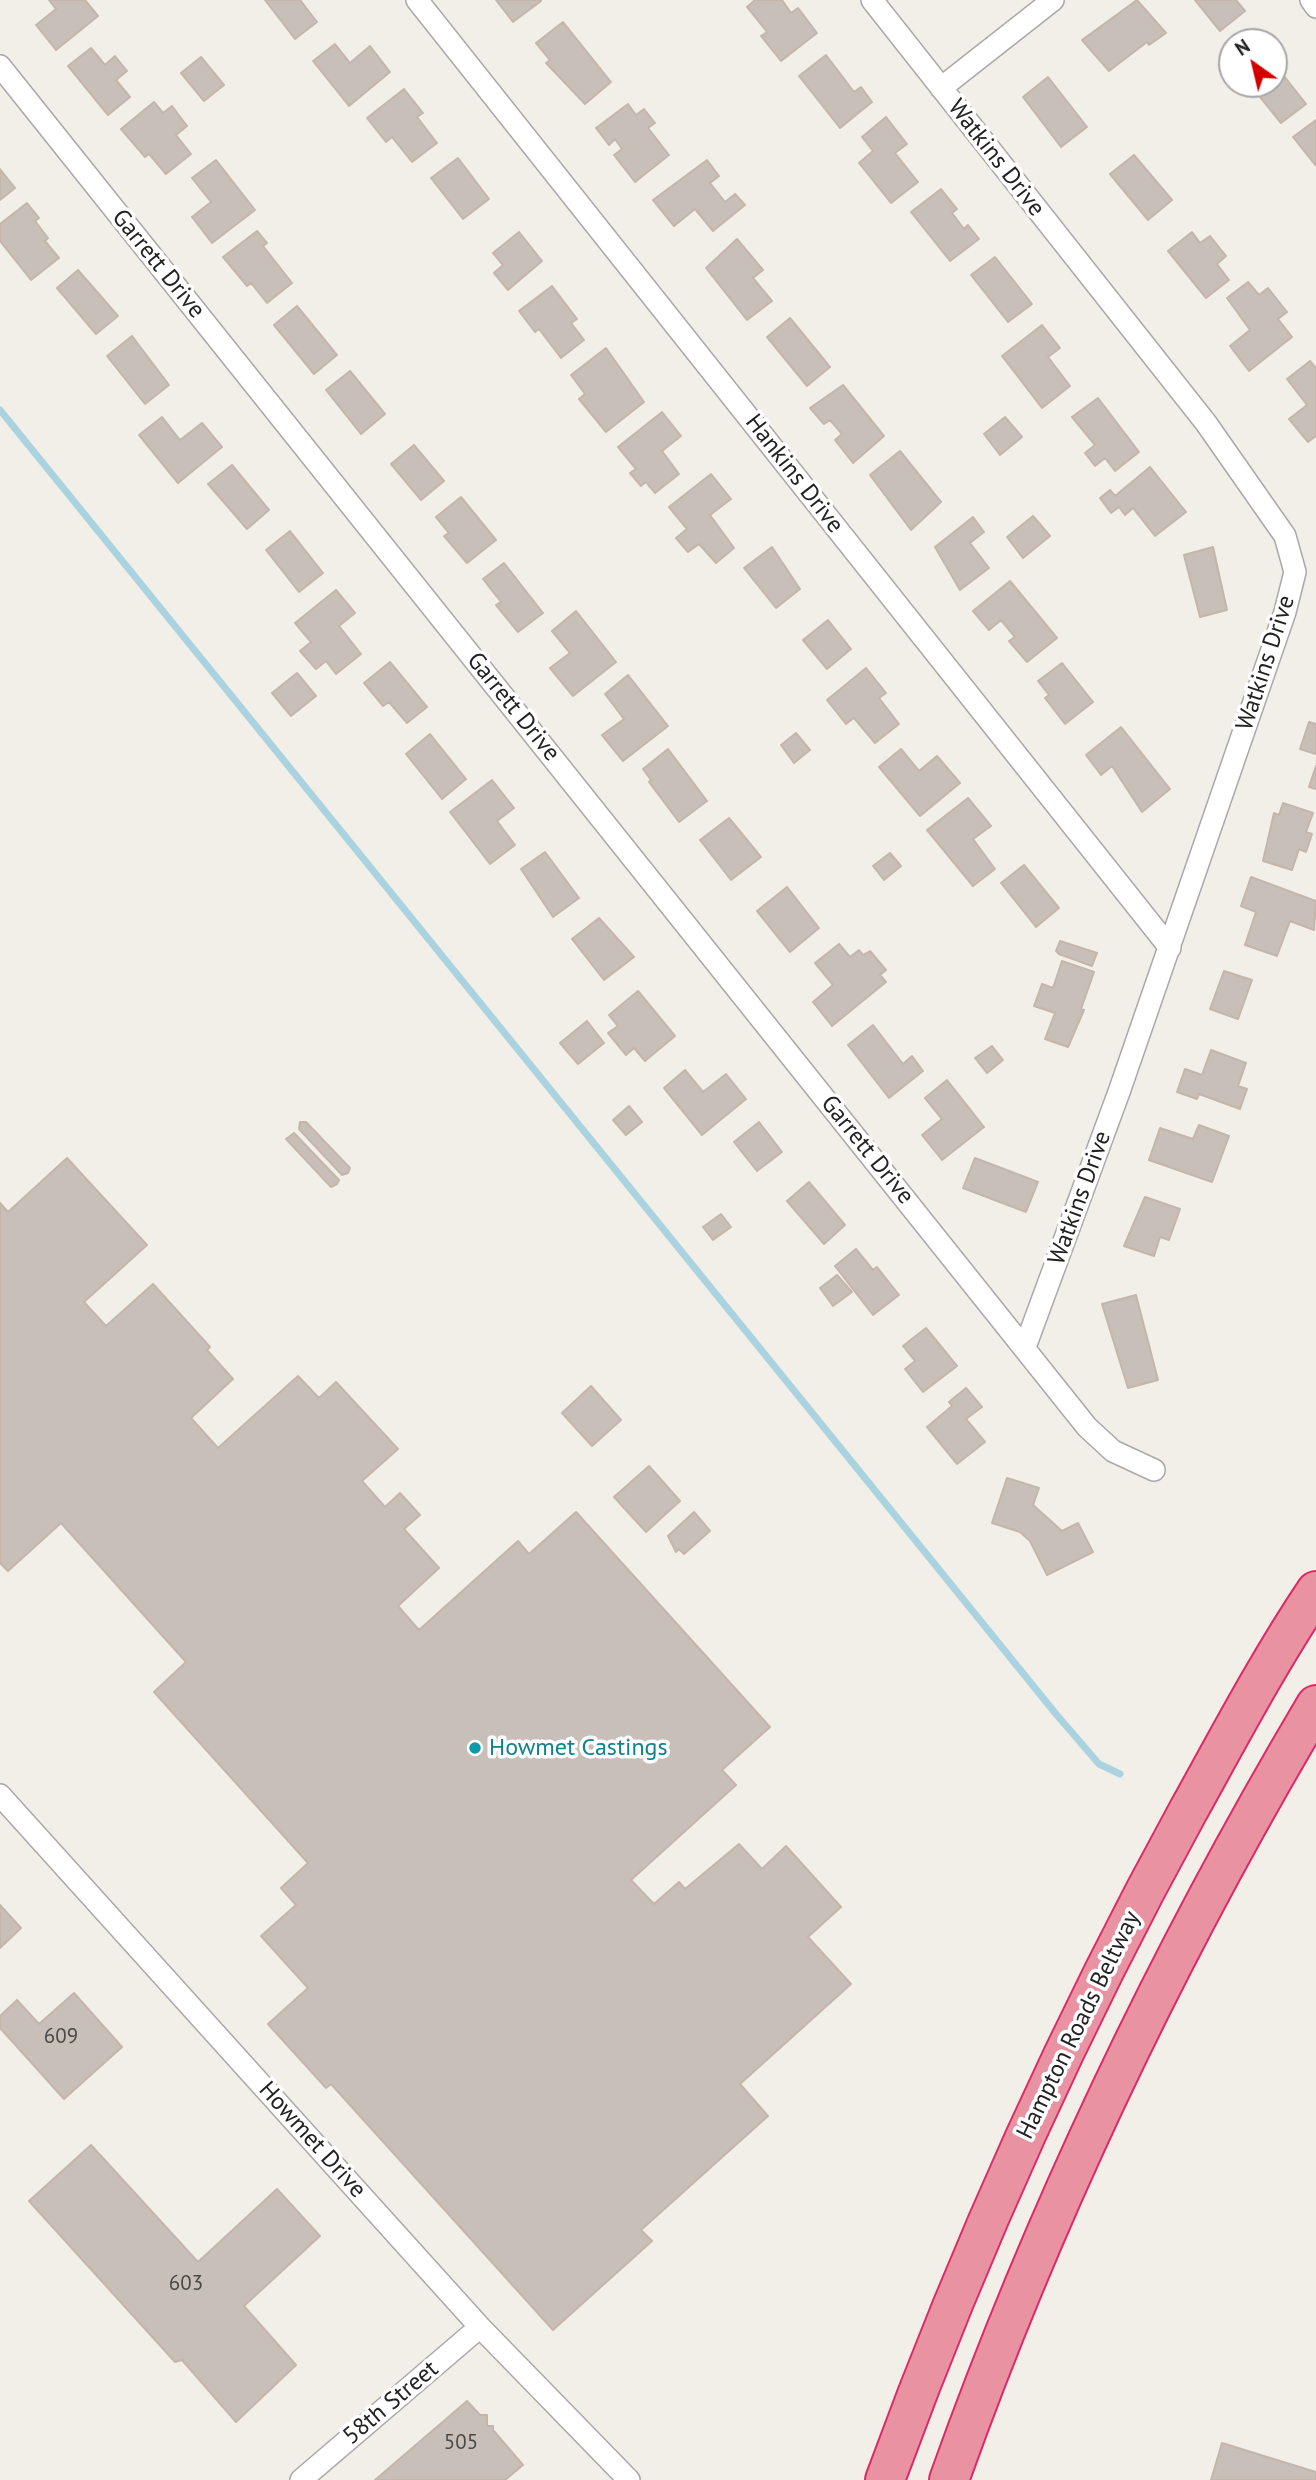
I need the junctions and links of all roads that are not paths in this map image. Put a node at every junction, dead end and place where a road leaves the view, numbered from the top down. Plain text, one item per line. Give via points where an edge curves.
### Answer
1 (417, 0) edge
2 (872, 0) edge
3 (1054, 0) edge
4 (1311, 0) edge
5 (1316, 7) edge
6 (0, 66) edge
7 (941, 88) junction
8 (1170, 948) junction
9 (1025, 1348) junction
10 (1154, 1470) dead end
11 (1316, 1591) edge
12 (1316, 1705) edge
13 (0, 1795) edge
14 (480, 2327) junction
15 (301, 2480) edge
16 (629, 2480) edge
17 (885, 2480) edge
18 (948, 2480) edge

1 - 8 street, Hankins Drive
2 - 7 street, Watkins Drive
3 - 7 street
4 - 5 street
6 - 9 street, Garrett Drive
7 - 8 street, Watkins Drive via 1206,423 1286,537 1295,572 1285,612
8 - 9 street, Watkins Drive
9 - 10 street, Garrett Drive via 1100,1440 1127,1460
11 - 17 highway, Hampton Roads Beltway via 1148,1884 1061,2059 967,2267
12 - 18 highway via 1234,1849 1094,2125
13 - 14 street, Howmet Drive
14 - 15 street, 58th Street
14 - 16 street, Howmet Drive

